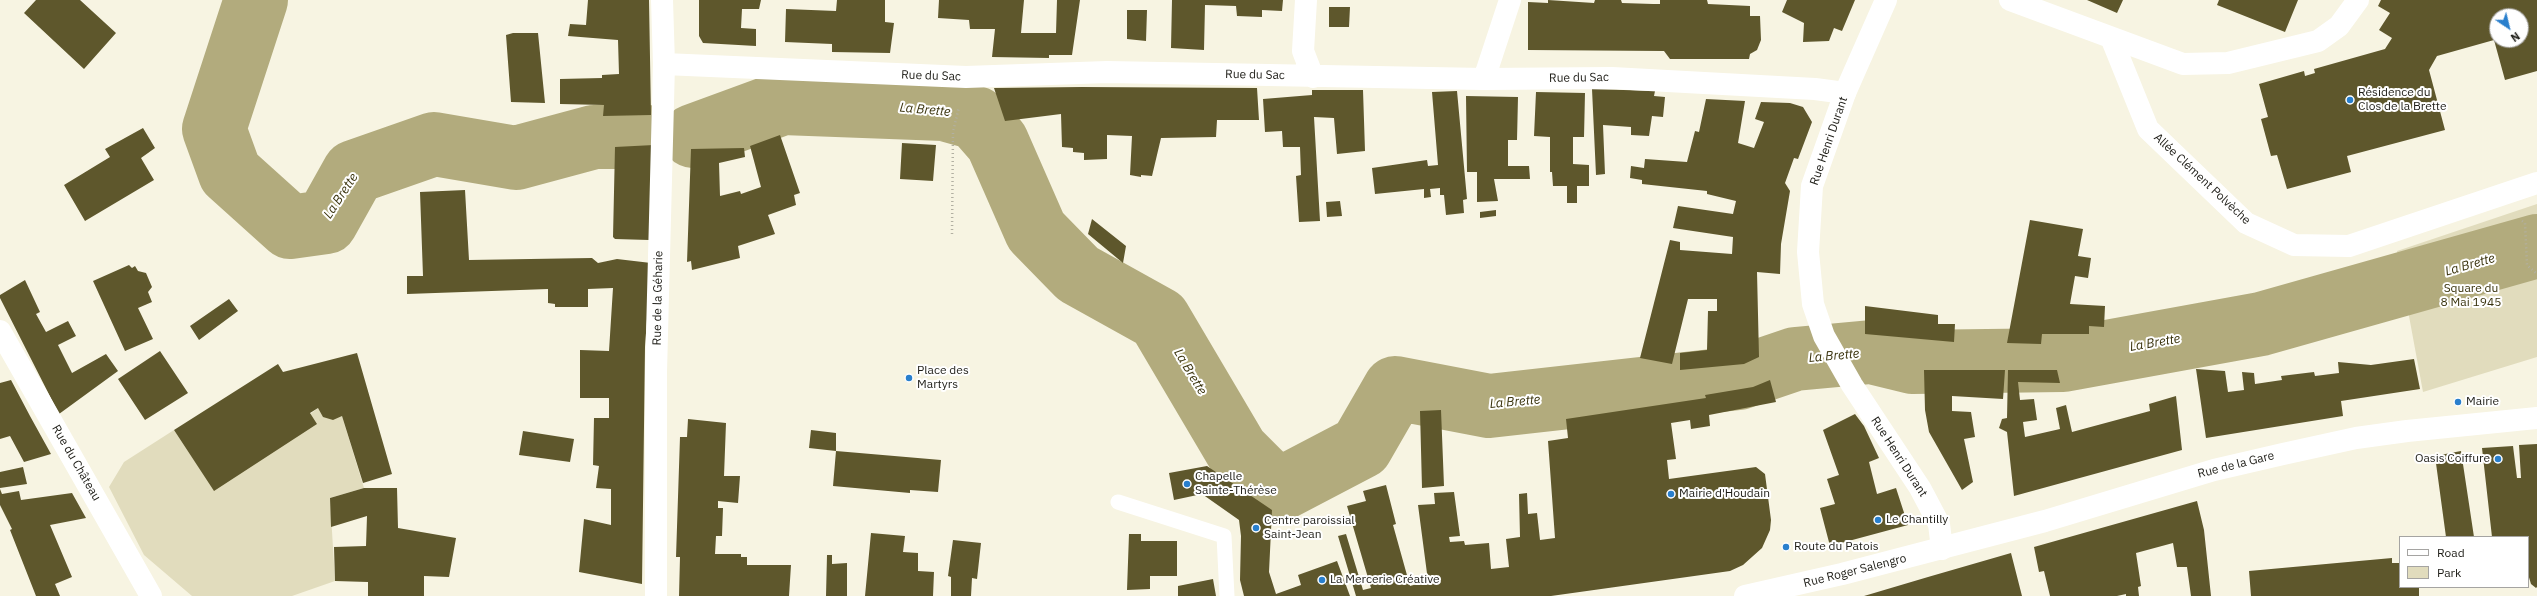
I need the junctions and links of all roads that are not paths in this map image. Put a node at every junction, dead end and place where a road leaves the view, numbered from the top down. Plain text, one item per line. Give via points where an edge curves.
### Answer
1 (662, 0) edge
2 (1306, 0) edge
3 (1510, 0) edge
4 (1886, 0) edge
5 (2010, 0) edge
6 (2358, 0) edge
7 (2112, 40) junction
8 (664, 64) junction
9 (1313, 77) junction
10 (1484, 79) junction
11 (1845, 93) junction
12 (2537, 183) edge
13 (0, 331) edge
14 (2537, 418) edge
15 (1118, 502) dead end
16 (1942, 548) junction
17 (151, 596) edge
18 (656, 596) edge
19 (1227, 596) edge
20 (1745, 596) edge

1 - 8 street, Rue de la Géharie
2 - 9 street via 1303,51
3 - 10 street
4 - 11 street, Rue Henri Durant
5 - 7 street
6 - 7 street via 2340,26 2318,41 2228,63 2183,64
7 - 12 street, Allée Clément Polvèche via 2148,128 2246,223 2294,245 2349,246
8 - 9 street, Rue du Sac via 966,77 1107,72
8 - 18 street, Rue de la Géharie via 656,372
9 - 10 street, Rue du Sac
10 - 11 street, Rue du Sac via 1612,78 1815,89
11 - 16 street, Rue Henri Durant via 1812,186 1808,252 1813,304 1824,336 1843,370 1920,488 1939,524
13 - 17 street, Rue du Château
14 - 16 street, Rue de la Gare via 2356,438 2282,454 2214,470 2046,521
15 - 19 lane via 1224,536
16 - 20 street, Rue Roger Salengro

